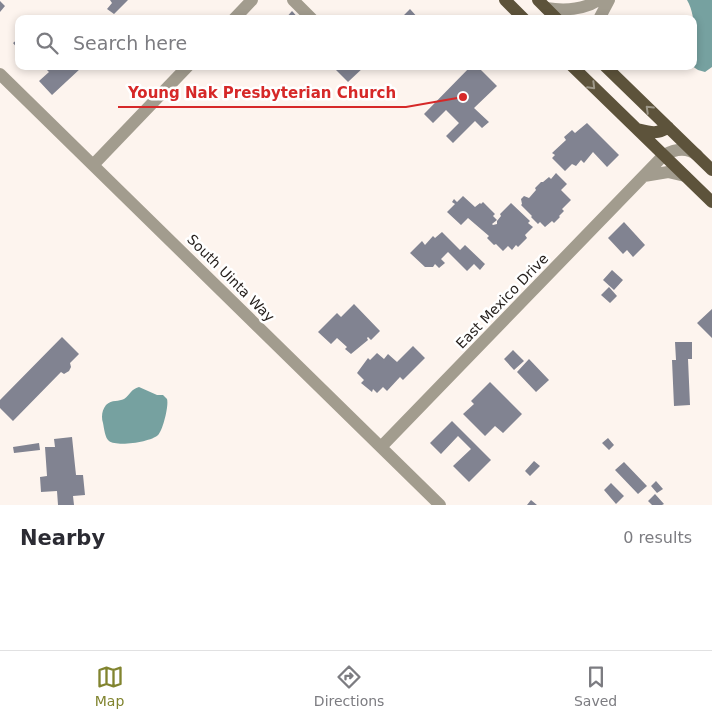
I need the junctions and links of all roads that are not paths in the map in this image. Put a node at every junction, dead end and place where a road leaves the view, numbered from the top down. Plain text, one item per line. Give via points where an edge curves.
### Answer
1 (252, 0) edge
2 (293, 0) edge
3 (505, 0) edge
4 (599, 0) edge
5 (609, 0) edge
6 (542, 4) edge
7 (238, 15) edge
8 (308, 15) edge
9 (520, 15) edge
10 (553, 15) edge
11 (601, 15) edge
12 (184, 70) edge
13 (576, 70) edge
14 (609, 70) edge
15 (0, 74) edge
16 (668, 127) junction
17 (635, 128) junction
18 (664, 155) junction
19 (697, 155) junction
20 (94, 164) junction
21 (712, 170) edge
22 (644, 176) junction
23 (685, 176) junction
24 (712, 202) edge
25 (381, 447) junction
26 (440, 505) edge

1 - 7 street
2 - 8 street
3 - 9 main road
4 - 6 street via 578,9
5 - 11 street
6 - 10 main road
12 - 20 street
13 -> 17 main road
16 -> 14 main road
15 - 20 street, South Uinta Way
16 - 17 main road via 658,133
16 - 19 main road
17 - 18 main road
18 - 19 street via 682,150
18 - 22 street, East Mexico Drive
18 - 23 main road
19 - 21 main road
20 - 25 street, South Uinta Way
22 - 23 street via 668,172
22 - 25 street, East Mexico Drive
23 - 24 main road
25 - 26 street, South Uinta Way

